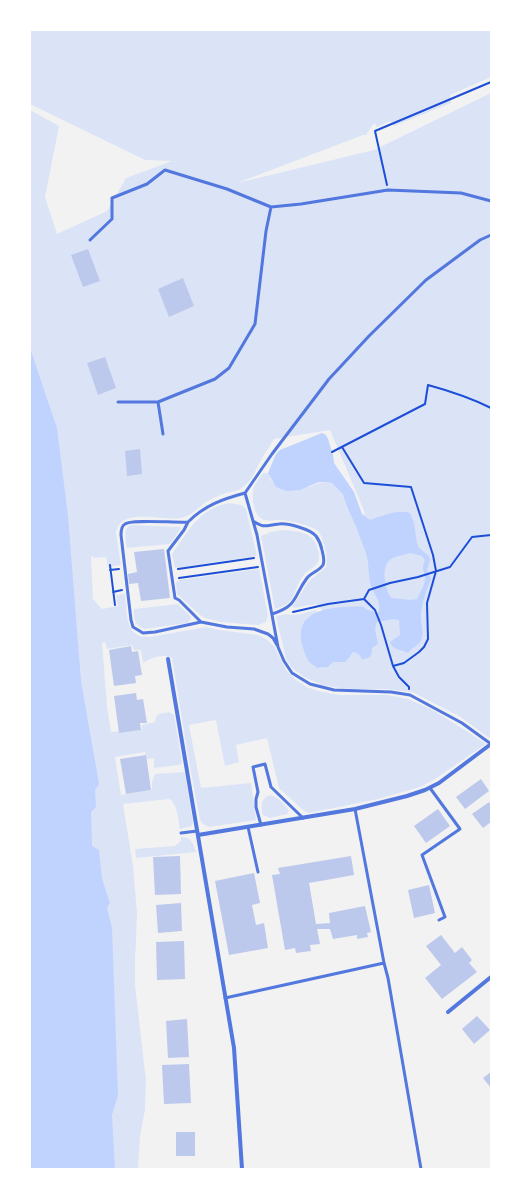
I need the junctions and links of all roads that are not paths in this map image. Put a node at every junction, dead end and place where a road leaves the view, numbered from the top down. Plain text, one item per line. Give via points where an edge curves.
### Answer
1 (491, 200) edge
2 (271, 207) junction
3 (491, 235) edge
4 (90, 240) dead end
5 (118, 402) dead end
6 (158, 402) junction
7 (163, 434) dead end
8 (245, 493) junction
9 (253, 521) junction
10 (188, 522) junction
11 (272, 614) junction
12 (201, 622) junction
13 (278, 647) junction
14 (168, 659) dead end
15 (491, 744) edge
16 (430, 788) junction
17 (355, 809) junction
18 (303, 818) junction
19 (261, 825) junction
20 (248, 827) junction
21 (180, 833) dead end
22 (197, 833) junction
23 (258, 872) dead end
24 (439, 920) dead end
25 (384, 963) junction
26 (491, 977) edge
27 (225, 998) junction
28 (448, 1012) dead end
29 (242, 1169) edge
30 (421, 1169) edge

1 - 2 lane via 461,193 388,190
2 - 4 lane via 227,189 165,170 147,184 112,198 112,219
2 - 6 lane via 255,324 229,368 215,379
3 - 8 lane via 480,240 426,280 369,336 329,379
5 - 6 lane
6 - 7 lane
8 - 9 lane
8 - 10 lane via 218,501 197,513
9 - 11 lane
9 - 11 lane via 260,526 280,524 297,527 313,533 320,542 324,563 309,575 288,608
10 - 12 lane via 168,551 175,598
10 - 12 lane via 133,521 122,527 130,612 132,624 143,633
11 - 13 lane
12 - 13 lane via 264,632
13 - 15 lane via 292,672 318,687 344,691 410,694 462,723
14 - 22 street
15 - 16 street
16 - 17 street
16 - 24 lane via 460,829 422,855 445,917
17 - 18 street
17 - 25 lane
18 - 19 street
18 - 19 lane via 271,786 265,764 253,767 258,792 255,803
19 - 20 street
20 - 22 street
20 - 23 lane
21 - 22 lane
22 - 27 street
25 - 27 lane
25 - 30 lane
26 - 28 street
27 - 29 street via 234,1048

